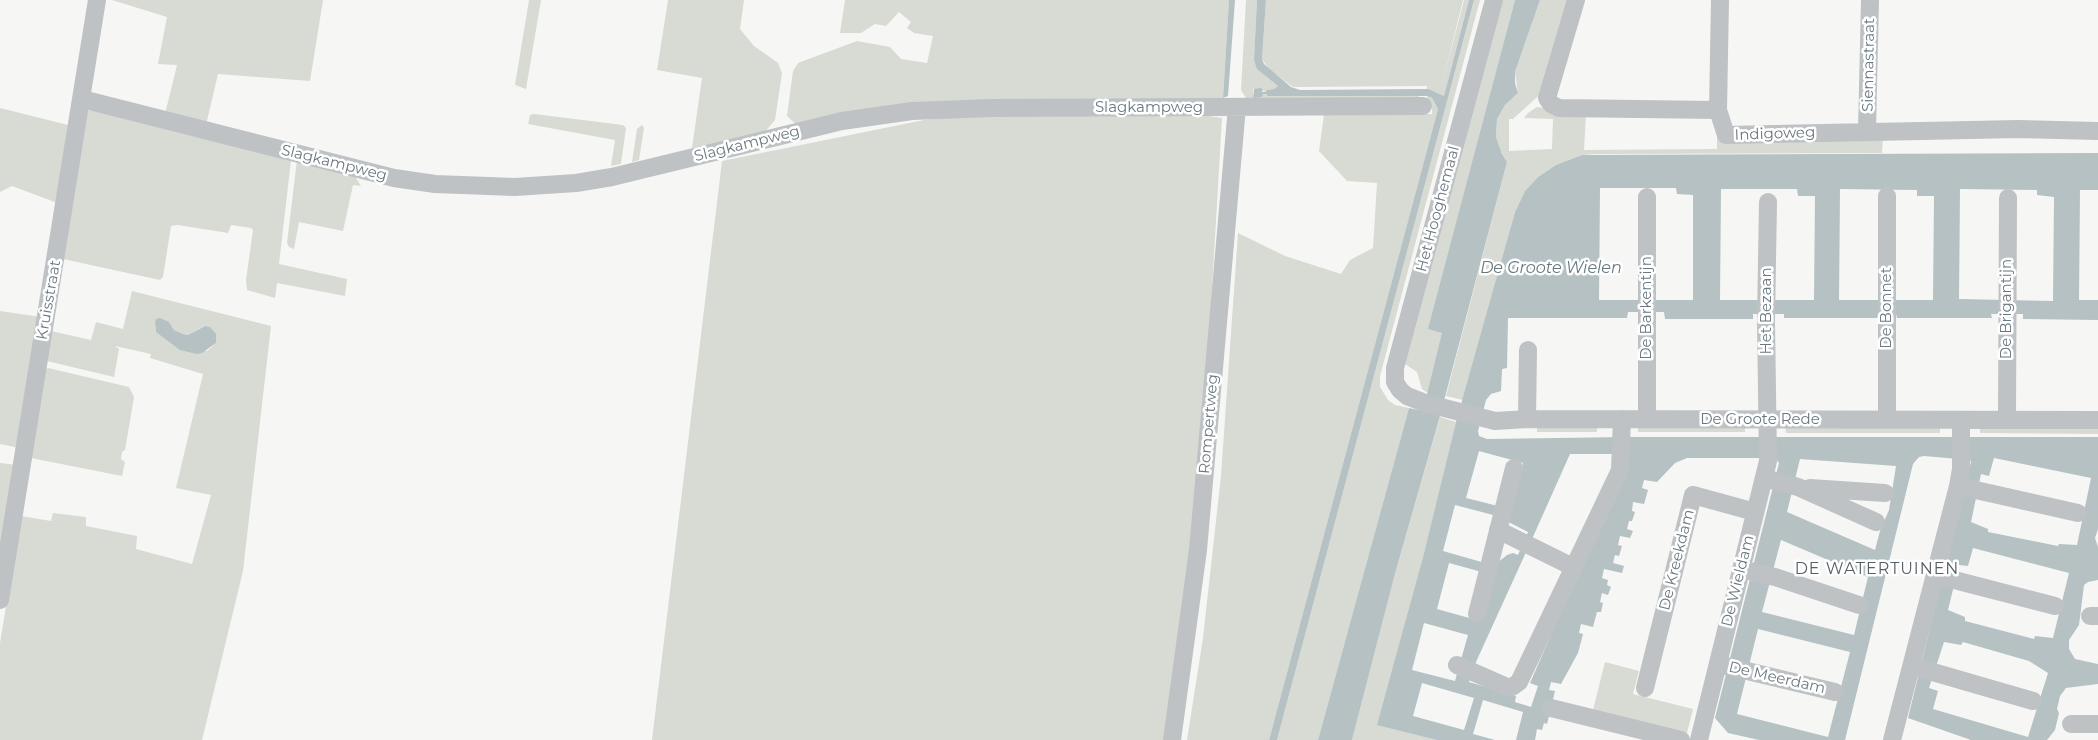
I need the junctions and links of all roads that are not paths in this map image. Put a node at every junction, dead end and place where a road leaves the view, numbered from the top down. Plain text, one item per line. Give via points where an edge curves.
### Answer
1 (97, 0) edge
2 (1494, 0) edge
3 (1576, 0) edge
4 (1720, 0) edge
5 (1870, 0) edge
6 (82, 98) junction
7 (1424, 106) dead end
8 (1237, 107) junction
9 (1718, 110) junction
10 (1867, 131) junction
11 (2098, 131) edge
12 (1887, 196) dead end
13 (1647, 197) dead end
14 (2008, 198) dead end
15 (1768, 202) dead end
16 (1528, 350) dead end
17 (1425, 403) joint
18 (1527, 419) junction
19 (1647, 419) junction
20 (1888, 420) junction
21 (2007, 420) junction
22 (2098, 420) edge
23 (1621, 427) junction
24 (1766, 427) junction
25 (1961, 427) junction
26 (1514, 468) dead end
27 (1767, 473) junction
28 (1798, 487) junction
29 (1960, 487) junction
30 (1885, 493) dead end
31 (1755, 512) junction
32 (2078, 513) dead end
33 (1876, 522) dead end
34 (1499, 526) junction
35 (1573, 567) junction
36 (1744, 570) junction
37 (1937, 576) junction
38 (0, 600) edge
39 (1859, 605) dead end
40 (2055, 606) dead end
41 (1477, 614) dead end
42 (1458, 664) dead end
43 (1721, 665) junction
44 (1915, 667) junction
45 (1645, 688) dead end
46 (1835, 692) dead end
47 (2032, 701) dead end
48 (1552, 708) dead end
49 (2071, 724) dead end
50 (2098, 724) edge
51 (1172, 740) edge
52 (1680, 740) edge
53 (1699, 740) edge
54 (1892, 740) edge

1 - 6 street, Kruisstraat
2 - 17 street, Het Hooghemaal via 1395,368 1395,382 1400,390
3 - 9 street via 1549,88 1547,98 1551,104 1559,108
4 - 9 street
5 - 10 street, Siennastraat
6 - 8 street, Slagkampweg via 394,178 435,184 515,187 612,177 842,121 912,111
6 - 38 street, Kruisstraat
7 - 8 street, Slagkampweg
8 - 51 street, Rompertweg via 1198,550
9 - 10 street, Indigoweg via 1726,135
10 - 11 street, Indigoweg
12 - 20 street, De Bonnet
13 - 19 street, De Barkentijn
14 - 21 street, De Brigantijn
15 - 24 street, Het Bezaan
16 - 18 street
17 - 18 street, De Groote Rede via 1489,420
18 - 23 street, De Groote Rede
19 - 23 street, De Groote Rede
19 - 24 street, De Groote Rede
20 - 24 street, De Groote Rede
20 - 25 street, De Groote Rede
21 - 22 street, De Groote Rede
21 - 25 street, De Groote Rede
23 - 35 street via 1620,470
24 - 27 street, De Wieldam
25 - 29 street
26 - 34 street
27 - 28 street
27 - 31 street, De Wieldam
28 - 30 street
28 - 33 street
29 - 32 street
29 - 37 street
31 - 36 street, De Wieldam
31 - 45 street, De Kreekdam via 1693,495
34 - 35 street
34 - 41 street
35 - 42 street via 1521,678 1519,690
36 - 39 street via 1776,577
36 - 43 street, De Wieldam
37 - 40 street
37 - 44 street
43 - 46 street, De Meerdam
43 - 53 street, De Wieldam
44 - 47 street
44 - 54 street
48 - 52 street
49 - 50 street

